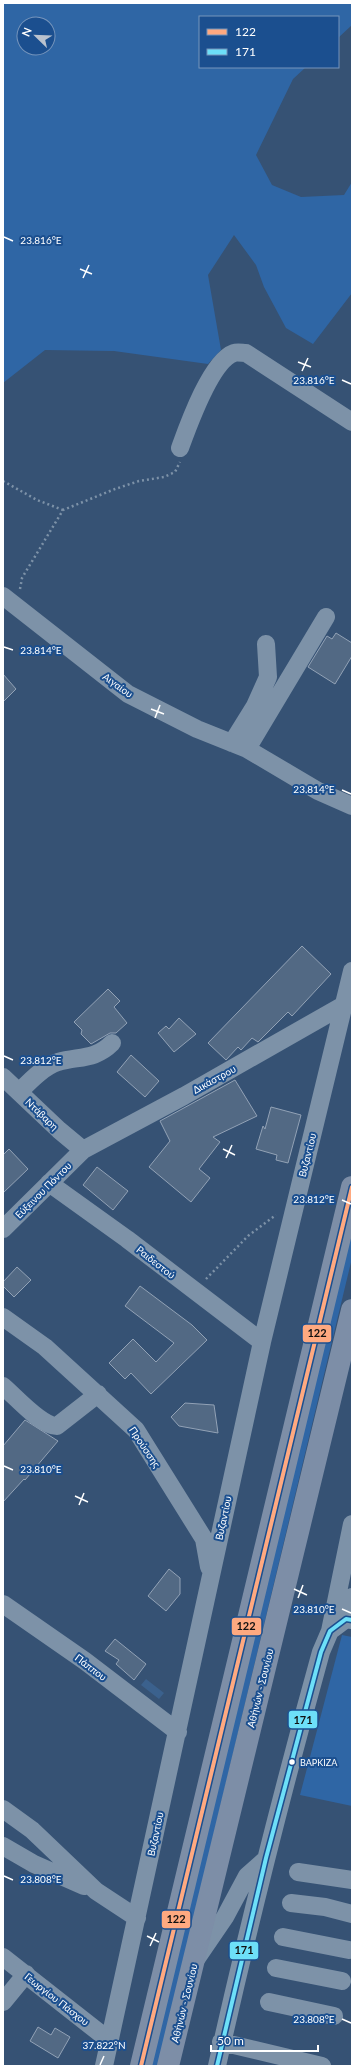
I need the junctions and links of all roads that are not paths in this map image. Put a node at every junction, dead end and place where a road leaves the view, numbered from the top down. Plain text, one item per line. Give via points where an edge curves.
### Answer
1 (352, 422) edge
2 (180, 448) road end
3 (9, 601) edge
4 (326, 617) dead end
5 (266, 644) dead end
6 (239, 746) junction
7 (352, 806) edge
8 (352, 971) edge
9 (348, 1003) edge
10 (112, 1043) dead end
11 (3, 1077) edge
12 (19, 1092) junction
13 (83, 1150) junction
14 (49, 1184) junction
15 (352, 1187) edge
16 (3, 1229) edge
17 (352, 1310) edge
18 (3, 1317) edge
19 (262, 1342) junction
20 (3, 1386) edge
21 (98, 1394) junction
22 (352, 1524) edge
23 (210, 1576) junction
24 (352, 1597) edge
25 (3, 1604) edge
26 (349, 1620) edge
27 (330, 1631) junction
28 (178, 1732) junction
29 (3, 1809) edge
30 (3, 1846) edge
31 (265, 1860) junction
32 (298, 1872) dead end
33 (352, 1880) edge
34 (96, 1891) junction
35 (291, 1903) dead end
36 (352, 1914) edge
37 (137, 1918) junction
38 (283, 1937) dead end
39 (349, 1950) dead end
40 (3, 1957) edge
41 (193, 1964) junction
42 (276, 1968) dead end
43 (26, 1974) junction
44 (342, 1981) dead end
45 (3, 2002) edge
46 (269, 2002) dead end
47 (334, 2016) dead end
48 (110, 2041) junction
49 (221, 2042) junction
50 (104, 2066) edge
51 (141, 2066) edge
52 (168, 2066) edge
53 (217, 2066) edge
54 (322, 2066) edge

1 - 2 street via 246,353 233,353 213,374 194,411
3 - 6 street, Αιγαίου via 128,694 197,729
4 - 6 street
5 - 6 street via 268,677
6 - 7 street, Αιγαίου via 318,791
8 - 9 street, Βυζαντίου
9 - 13 street, Δικάστρου
9 - 19 street, Βυζαντίου
10 - 12 street via 103,1052 57,1062 40,1072
11 - 12 street, Ντάβαρη
12 - 13 street, Ντάβαρη
13 - 14 street, Εύξεινου Πόντου
14 - 16 street, Εύξεινου Πόντου
14 - 19 street, Ραιδεστού
15 - 51 main road
17 - 41 main road, Αθήνών - Σουνίου
18 - 21 street, Προύσσης via 45,1346
19 - 23 street, Βυζαντίου
20 - 21 street via 51,1426 57,1426
21 - 23 street, Προύσσης via 136,1430 204,1539
22 - 27 street
23 - 28 street, Βυζαντίου
24 - 26 street
25 - 28 street, Πάππου via 85,1661
26 - 27 street
27 - 31 street via 321,1652
28 - 37 street, Βυζαντίου
29 - 34 street via 32,1830
30 - 34 street via 34,1864
31 - 41 street via 241,1884 225,1918
31 - 49 street
32 - 33 street
34 - 37 street
35 - 36 street via 325,1907
37 - 48 street, Βυζαντίου
38 - 39 street
40 - 43 street, Γεωργίου Πάσχου
41 - 52 main road, Αθήνών - Σουνίου
42 - 44 street
43 - 45 street
43 - 48 street, Γεωργίου Πάσχου
46 - 47 street
48 - 50 street, Βυζαντίου
49 - 53 street
49 - 54 street

